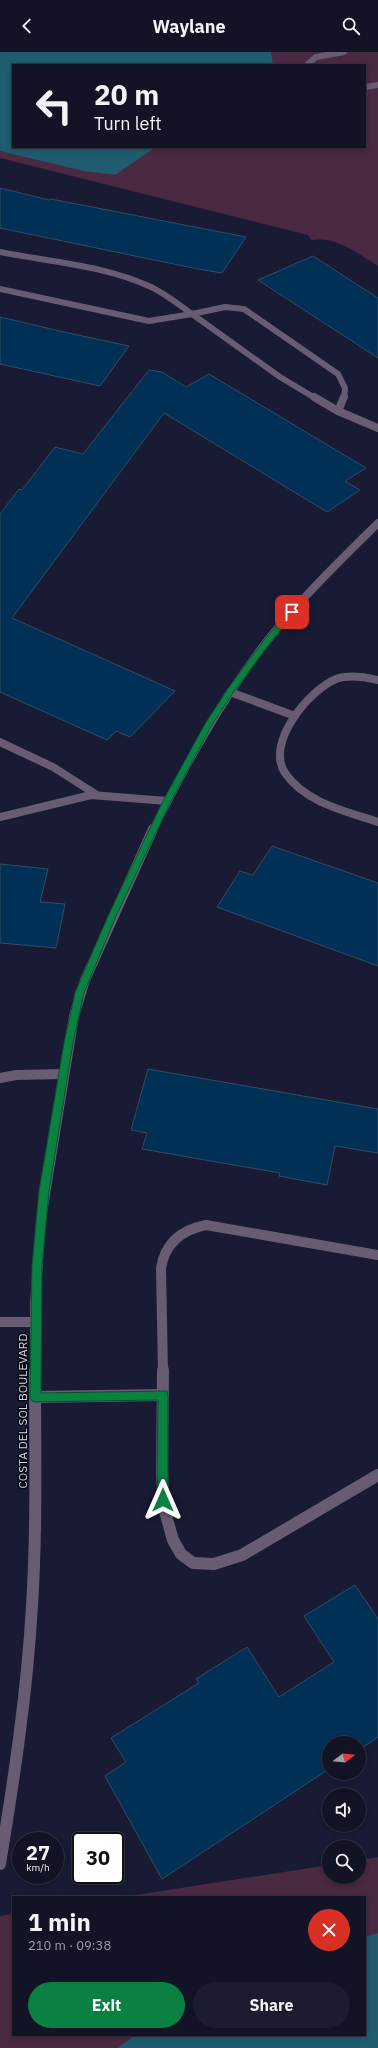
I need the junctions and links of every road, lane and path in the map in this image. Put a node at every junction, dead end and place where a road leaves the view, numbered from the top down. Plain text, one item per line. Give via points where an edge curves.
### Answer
1 (344, 52) edge
2 (308, 64) edge
3 (378, 85) edge
4 (366, 87) edge
5 (0, 252) edge
6 (0, 289) edge
7 (192, 314) junction
8 (338, 411) junction
9 (378, 428) edge
10 (378, 523) edge
11 (378, 680) edge
12 (230, 692) junction
13 (295, 716) junction
14 (0, 742) edge
15 (97, 795) junction
16 (167, 801) junction
17 (0, 817) edge
18 (378, 822) edge
19 (64, 1074) junction
20 (0, 1078) edge
21 (378, 1255) edge
22 (0, 1322) edge
23 (35, 1322) junction
24 (163, 1395) junction
25 (36, 1398) junction
26 (378, 1474) edge
27 (0, 1864) edge

1 - 2 street via 316,57
3 - 4 street
5 - 7 street via 125,277 152,288
6 - 7 street via 149,321
7 - 8 street via 280,377
7 - 8 street via 226,306 244,309 338,374 346,389
8 - 9 street
10 - 12 street, COSTA DEL SOL BOULEVARD via 300,603 266,642
11 - 13 street via 347,677 326,683 311,696
12 - 13 street
12 - 16 street, COSTA DEL SOL BOULEVARD via 209,724
13 - 18 street via 279,752 279,761 292,782 318,800
14 - 15 street via 53,767
15 - 16 street
15 - 17 street
16 - 19 street, COSTA DEL SOL BOULEVARD via 113,914 80,993 68,1043
19 - 20 street
19 - 23 street, COSTA DEL SOL BOULEVARD via 44,1191
21 - 24 street via 206,1225 193,1227 180,1234 172,1241 164,1255 160,1276
22 - 23 street
23 - 25 street, COSTA DEL SOL BOULEVARD
24 - 25 street
24 - 26 street via 163,1500 175,1546 188,1561 205,1565 242,1555
25 - 27 street, COSTA DEL SOL BOULEVARD via 36,1522 31,1614 14,1780

